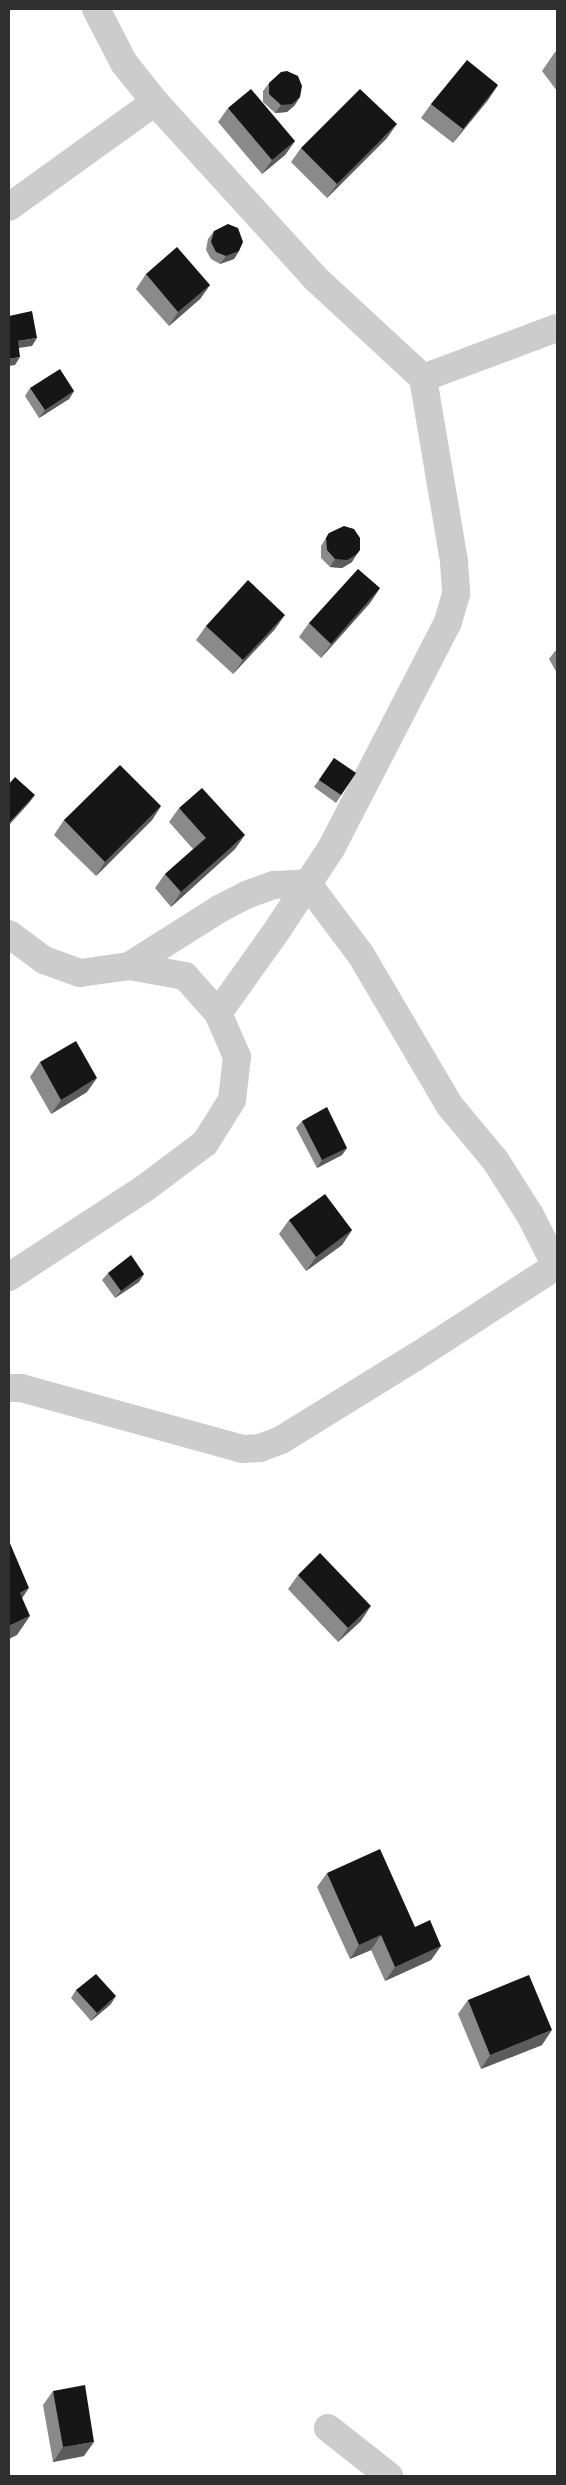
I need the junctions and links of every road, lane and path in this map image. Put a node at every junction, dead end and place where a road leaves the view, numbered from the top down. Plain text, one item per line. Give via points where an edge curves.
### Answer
1 (96, 9) edge
2 (155, 102) junction
3 (9, 206) edge
4 (557, 328) edge
5 (423, 378) junction
6 (307, 883) junction
7 (9, 934) edge
8 (129, 966) junction
9 (218, 1013) junction
10 (556, 1267) edge
11 (9, 1277) edge
12 (9, 1388) edge
13 (328, 2428) dead end
14 (389, 2476) edge

1 - 2 street via 124,63
2 - 3 street
2 - 5 street via 315,278
4 - 5 street
5 - 6 street via 454,562 456,594 444,631 332,847
6 - 8 street via 274,885 246,895
6 - 9 street
6 - 10 street via 361,955 450,1106 495,1160 530,1215
7 - 8 street via 44,960 80,973
8 - 9 street via 185,976
9 - 11 street via 237,1057 232,1100 205,1143 145,1188
10 - 12 street via 314,1420 281,1440 260,1448 243,1449 21,1388
13 - 14 street

